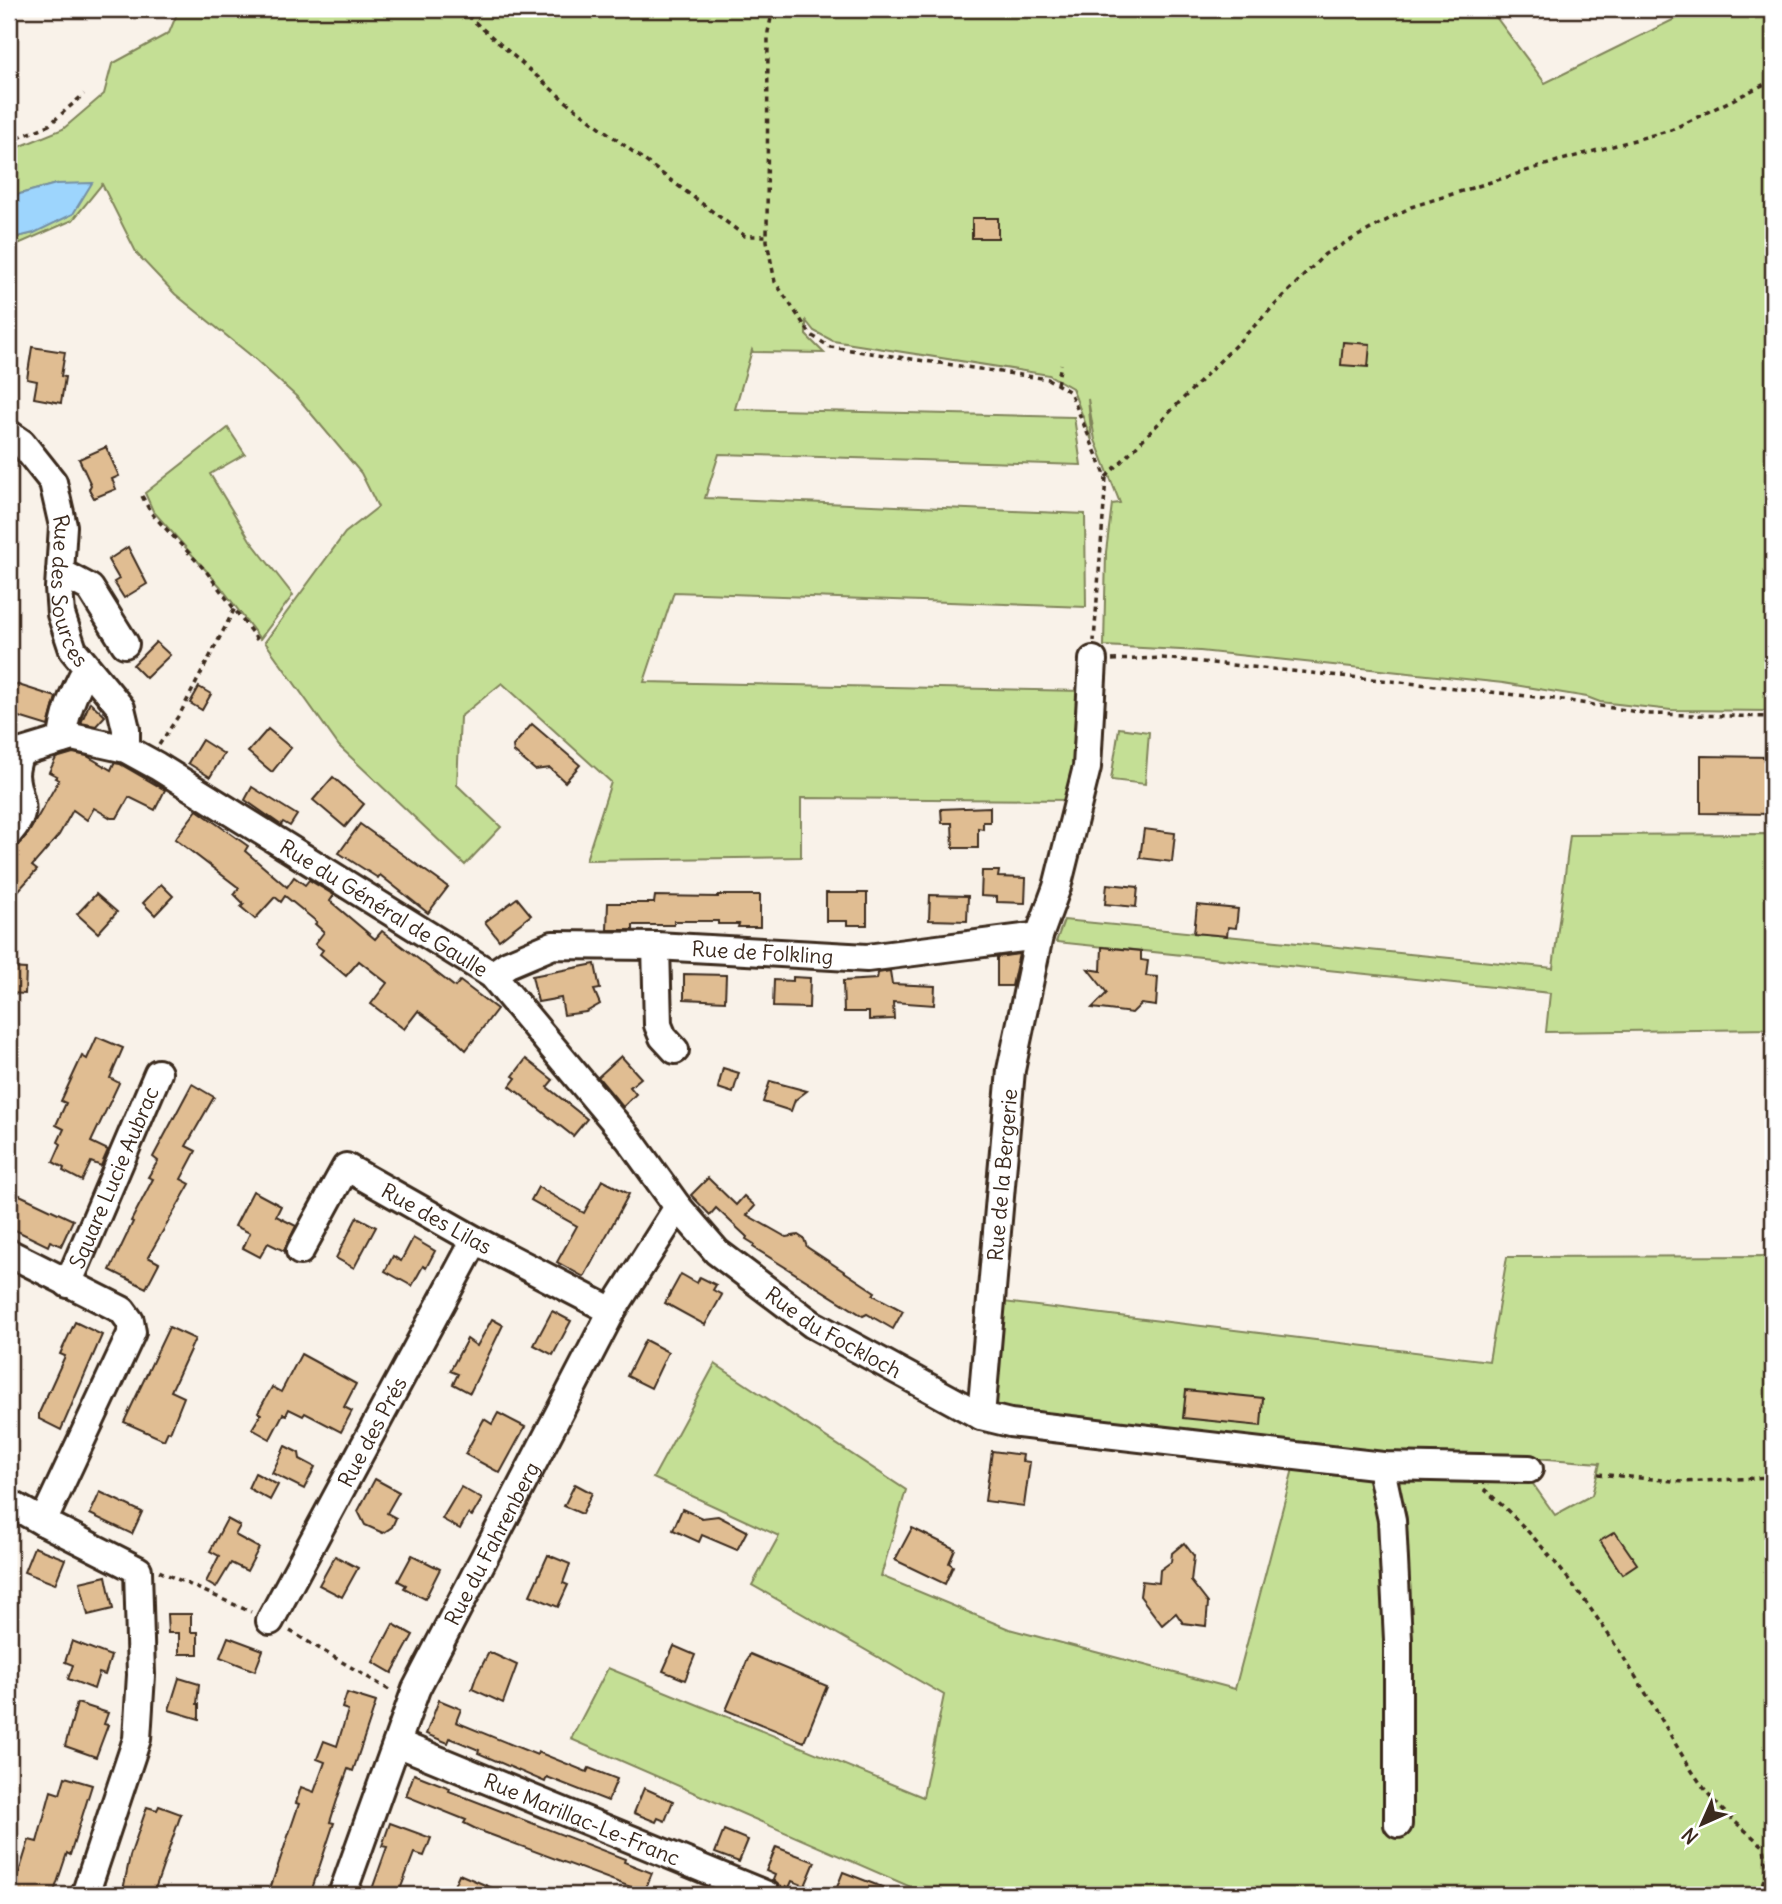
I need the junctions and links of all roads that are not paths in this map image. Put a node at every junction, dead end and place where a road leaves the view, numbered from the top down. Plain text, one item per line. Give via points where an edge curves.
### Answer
1 (9, 434) edge
2 (60, 572) junction
3 (125, 644) dead end
4 (1093, 660) road end
5 (87, 668) junction
6 (62, 740) junction
7 (126, 749) junction
8 (14, 752) edge
9 (9, 833) edge
10 (1039, 936) junction
11 (656, 946) junction
12 (492, 975) junction
13 (675, 1050) dead end
14 (158, 1073) dead end
15 (678, 1207) junction
16 (475, 1240) junction
17 (300, 1251) dead end
18 (9, 1253) edge
19 (68, 1283) junction
20 (612, 1311) junction
21 (981, 1416) junction
22 (1382, 1466) junction
23 (1529, 1469) dead end
24 (9, 1503) edge
25 (43, 1522) junction
26 (270, 1621) dead end
27 (397, 1743) junction
28 (1398, 1824) dead end
29 (741, 1890) edge
30 (85, 1895) edge
31 (342, 1895) edge
32 (767, 1895) edge

1 - 2 street, Rue des Sources via 22,443 53,482 63,526
2 - 3 street via 90,588
2 - 5 street, Rue des Sources via 61,614 73,650
4 - 10 street, Rue de la Bergerie via 1087,767 1057,887
5 - 6 street
5 - 7 street, Rue des Sources via 121,708
6 - 7 street, Rue du Général de Gaulle via 72,737
6 - 8 street, Rue du Général de Gaulle
7 - 12 street, Rue du Général de Gaulle
8 - 9 street via 23,805
10 - 11 street, Rue de Folkling via 867,958
10 - 21 street, Rue de la Bergerie via 1011,1070
11 - 12 street, Rue de Folkling via 553,946
11 - 13 street via 658,1026
12 - 15 street, Rue du Général de Gaulle via 629,1139
14 - 19 street, Square Lucie Aubrac
15 - 20 street, Rue du Fahrenberg
15 - 21 street, Rue du Fockloch via 717,1252 812,1324
16 - 17 street, Rue des Lilas via 346,1167
16 - 20 street, Rue des Lilas
16 - 26 street, Rue des Prés
18 - 19 street
19 - 25 street via 122,1310 132,1332
20 - 27 street, Rue du Fahrenberg via 416,1689
21 - 22 street, Rue du Fockloch
22 - 23 street, Rue du Fockloch
22 - 28 street via 1392,1520 1398,1640
24 - 25 street
25 - 30 street via 138,1570 141,1675 137,1739
27 - 29 street, Rue Marillac-Le-Franc
27 - 31 street, Rue du Fahrenberg
29 - 32 street, Rue Marillac-Le-Franc

